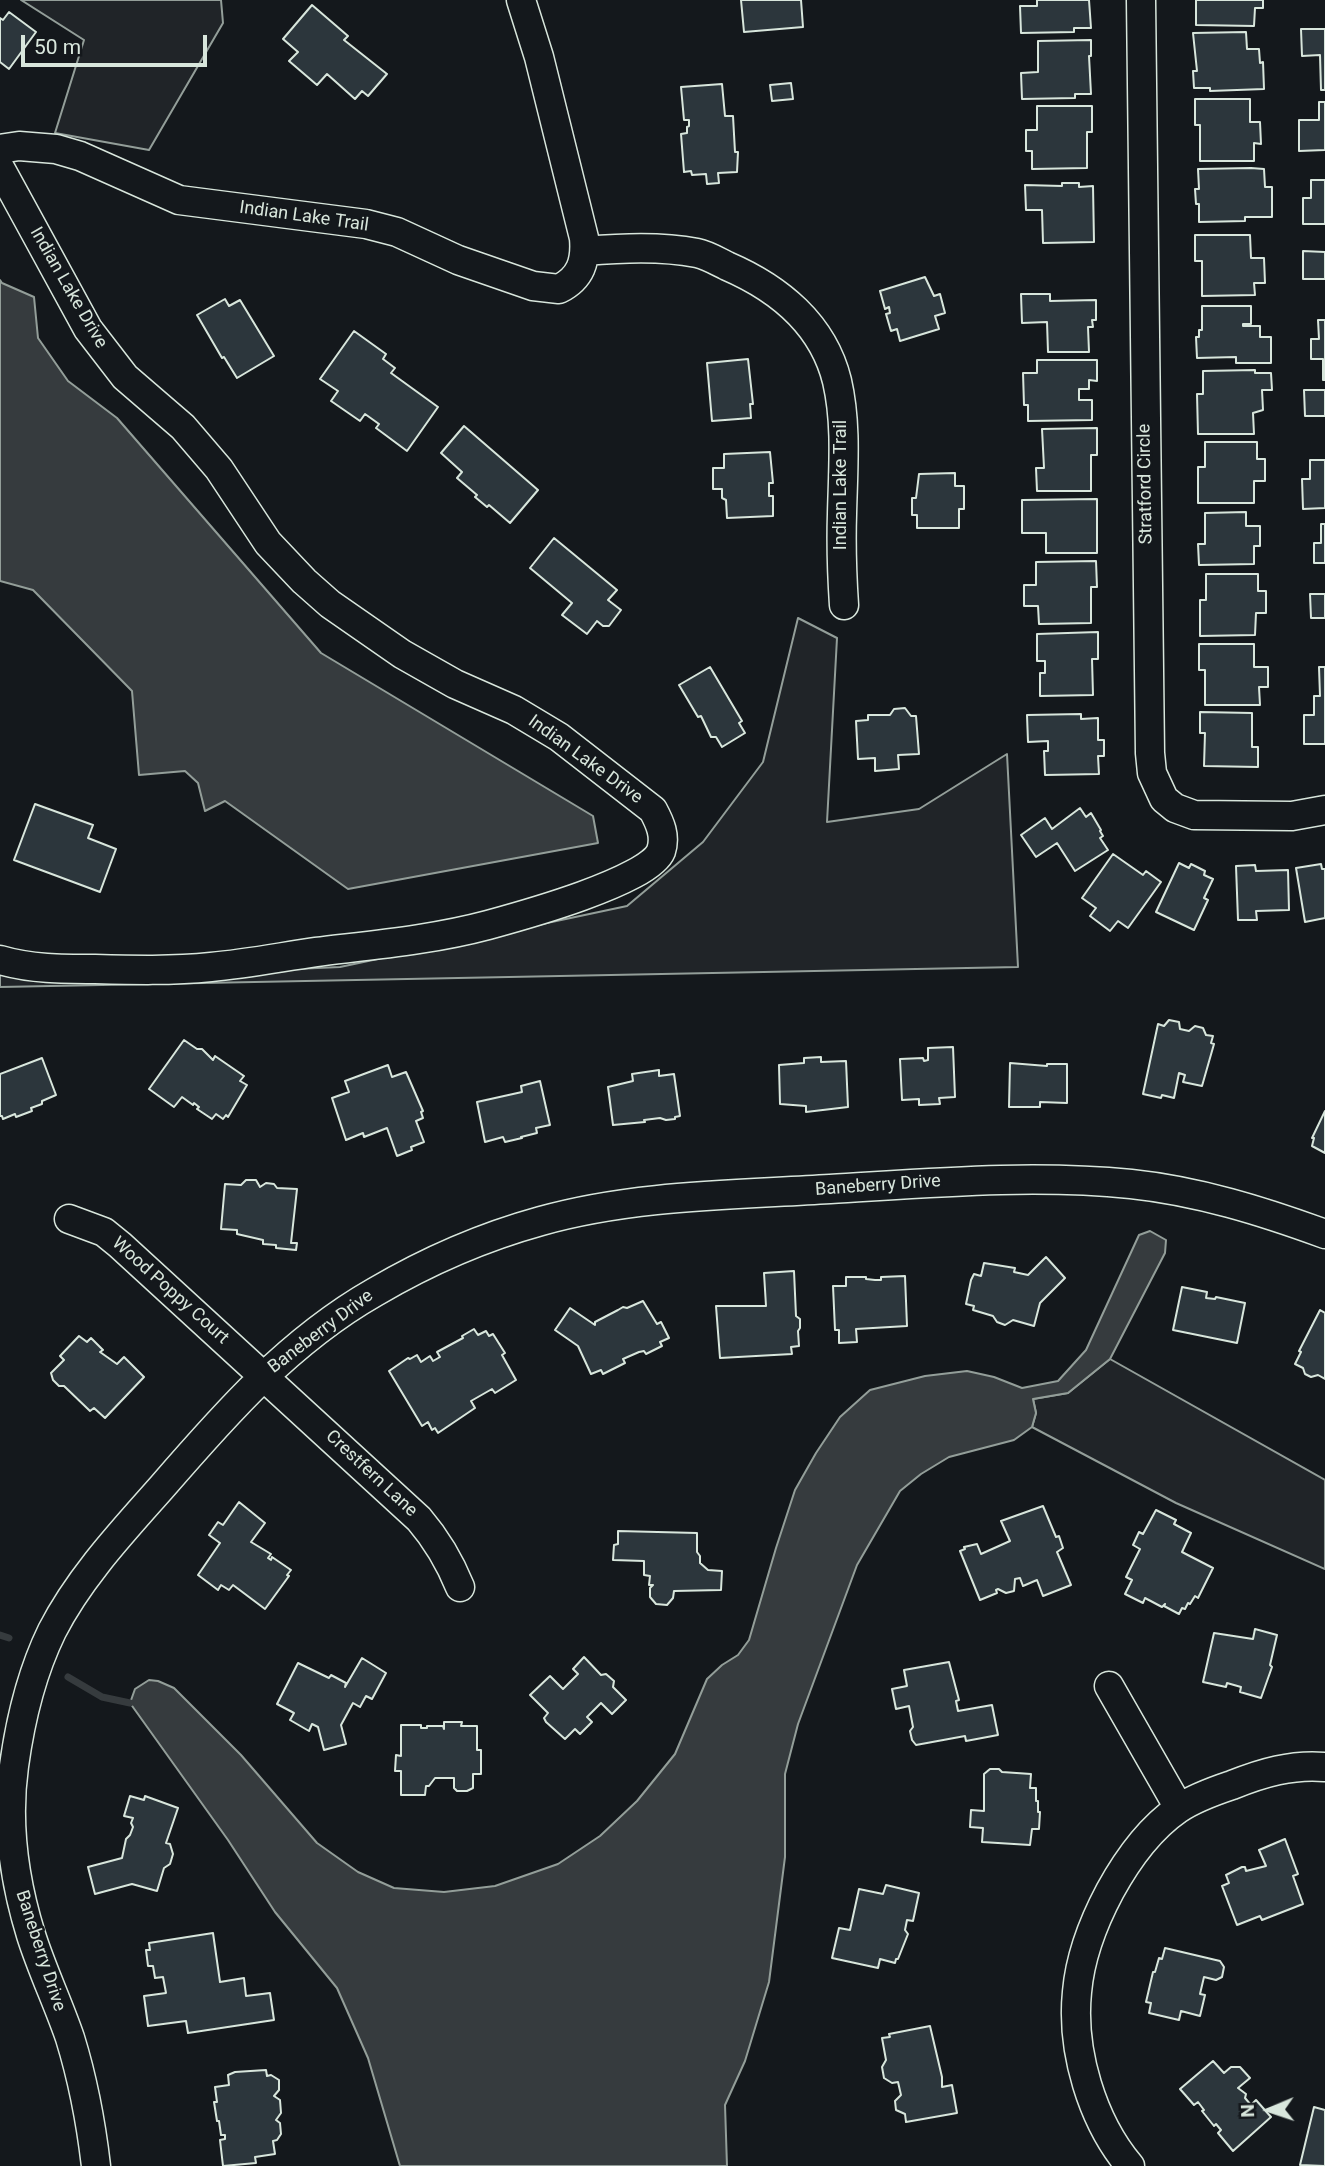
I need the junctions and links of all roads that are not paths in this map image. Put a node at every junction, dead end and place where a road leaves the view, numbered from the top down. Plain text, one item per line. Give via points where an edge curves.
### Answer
1 (521, 0) edge
2 (1142, 0) edge
3 (0, 149) edge
4 (0, 168) edge
5 (585, 251) junction
6 (844, 605) dead end
7 (1325, 810) edge
8 (0, 960) edge
9 (69, 1219) dead end
10 (1325, 1234) edge
11 (264, 1375) junction
12 (460, 1587) dead end
13 (1109, 1686) dead end
14 (1325, 1767) edge
15 (1179, 1808) junction
16 (5, 1813) edge
17 (96, 2166) edge
18 (1130, 2166) edge

1 - 5 street
2 - 7 street, Stratford Circle via 1152,773 1164,799 1194,815 1292,816
3 - 5 street, Indian Lake Trail via 19,146 68,152 179,200 337,219 397,232 458,260 533,286 566,286 578,274
4 - 8 street, Indian Lake Drive via 105,354 183,427 219,469 268,543 304,581 402,654 559,737 653,810 663,840 648,866 604,888 487,925 393,942 162,971 67,969
5 - 6 street, Indian Lake Trail via 635,247 699,254 753,277 791,304 814,330 837,382 844,434
9 - 11 street, Wood Poppy Court via 104,1233
10 - 11 street, Baneberry Drive via 1228,1202 1135,1184 1088,1181 996,1179 612,1206 542,1220 444,1257 337,1316
11 - 12 street, Crestfern Lane via 419,1518 443,1549
11 - 16 street, Baneberry Drive via 134,1518 64,1610 28,1699
13 - 15 street
14 - 15 street via 1266,1771
15 - 18 street via 1158,1825 1115,1881 1090,1936 1077,1991 1078,2041 1089,2092 1108,2136
16 - 17 street, Baneberry Drive via 32,1938 77,2065

